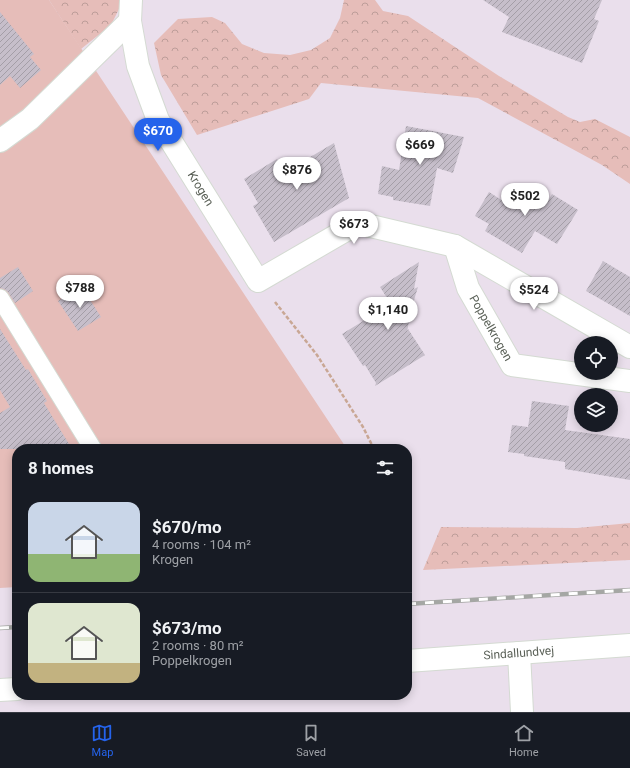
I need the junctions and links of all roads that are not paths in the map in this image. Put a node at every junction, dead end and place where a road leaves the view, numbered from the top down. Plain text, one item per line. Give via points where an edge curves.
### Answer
1 (131, 0) edge
2 (130, 21) junction
3 (0, 141) edge
4 (455, 246) junction
5 (0, 298) edge
6 (630, 347) edge
7 (630, 381) edge
8 (90, 444) edge
9 (630, 645) edge
10 (519, 653) junction
11 (412, 661) edge
12 (12, 689) edge
13 (0, 690) edge
14 (522, 712) edge

1 - 2 street, Krogen
2 - 3 street via 30,119
2 - 4 street, Krogen via 138,66 158,120 258,281 358,223
4 - 6 street
4 - 7 street, Poppelkrogen via 468,288 512,365
5 - 8 lane
9 - 10 street, Sindallundvej
10 - 11 street, Sindallundvej
10 - 14 street
12 - 13 street

